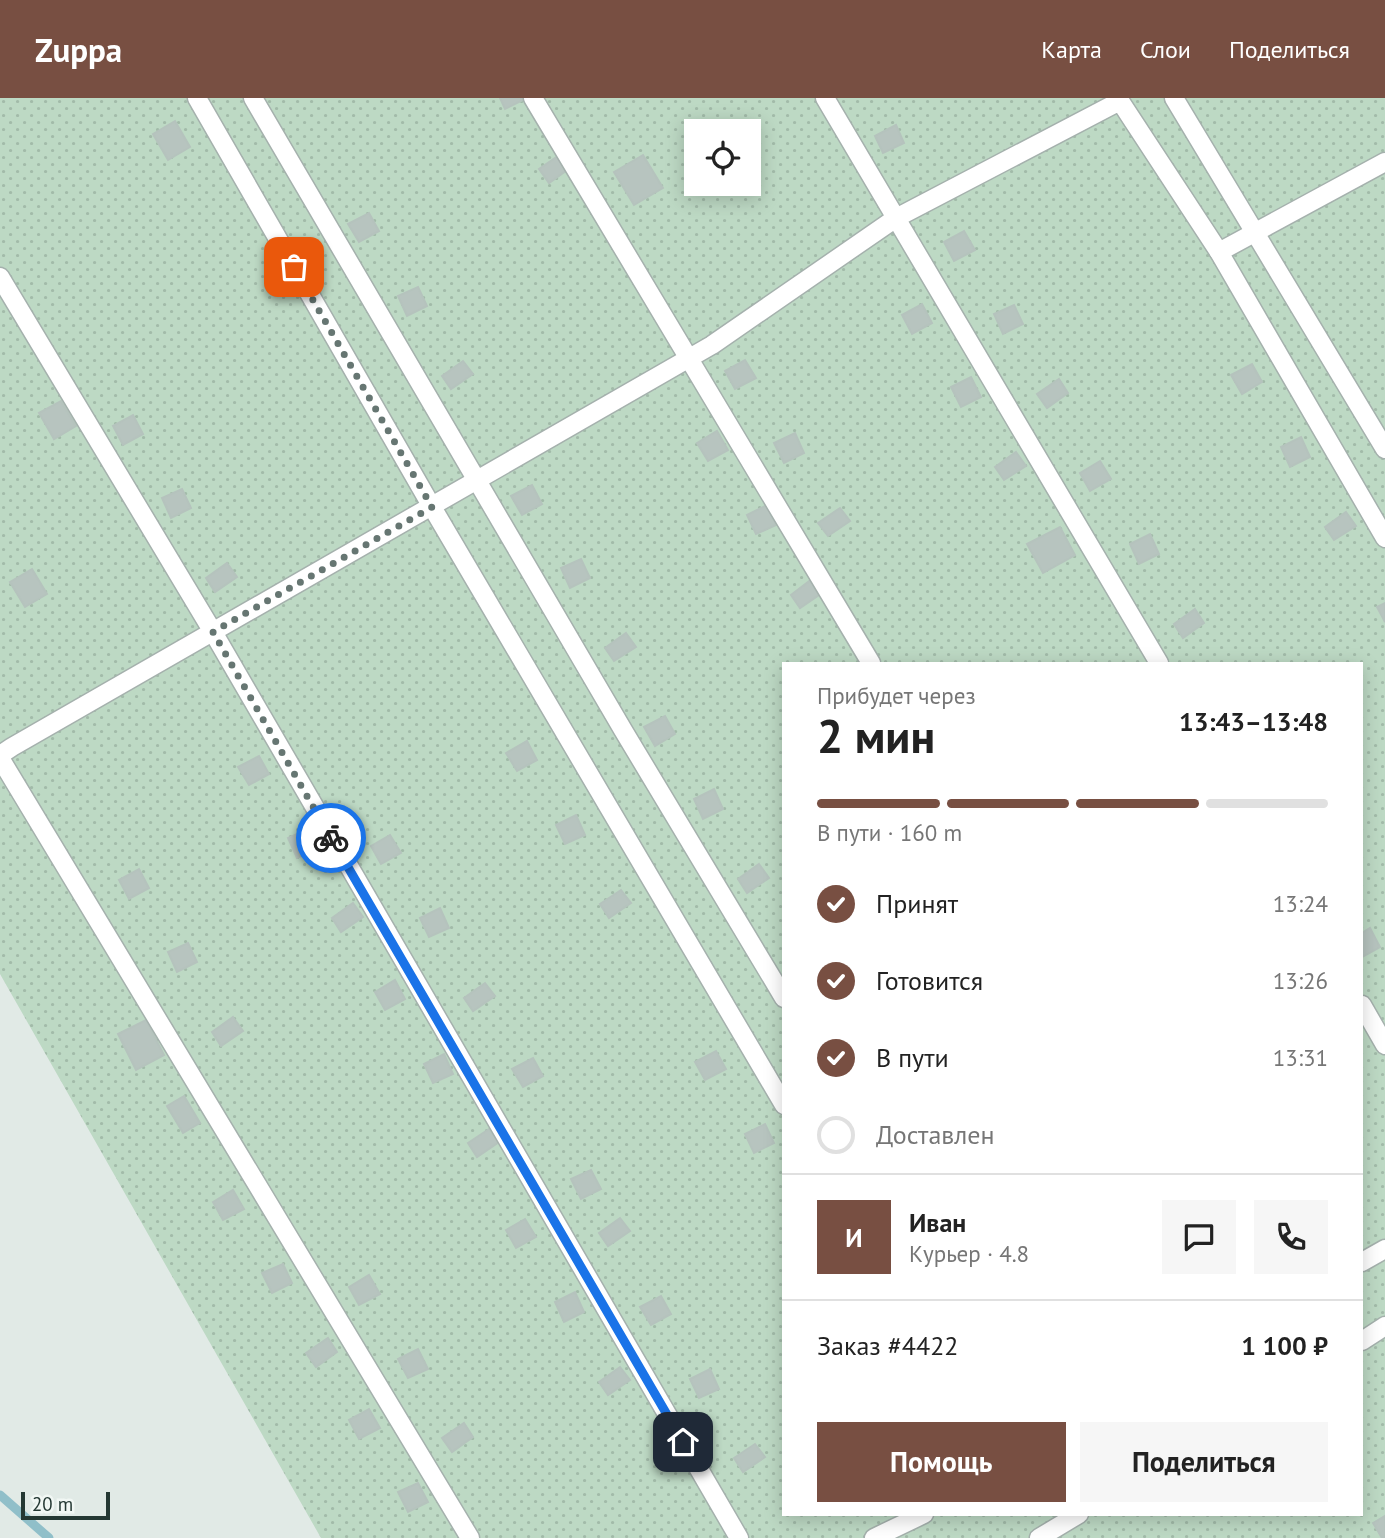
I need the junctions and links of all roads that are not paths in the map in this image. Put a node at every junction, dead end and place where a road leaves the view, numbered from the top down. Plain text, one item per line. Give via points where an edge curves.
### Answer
1 (197, 98) edge
2 (253, 98) edge
3 (533, 98) edge
4 (825, 98) edge
5 (1174, 98) edge
6 (1119, 100) edge
7 (1385, 162) edge
8 (896, 218) junction
9 (1254, 233) junction
10 (1219, 252) junction
11 (0, 277) edge
12 (689, 358) junction
13 (1385, 449) edge
14 (477, 482) junction
15 (432, 507) junction
16 (1385, 538) edge
17 (213, 632) junction
18 (870, 662) edge
19 (1158, 662) edge
20 (0, 757) edge
21 (782, 995) edge
22 (1363, 1007) edge
23 (1385, 1045) edge
24 (782, 1102) edge
25 (1385, 1249) edge
26 (1363, 1261) edge
27 (1385, 1326) edge
28 (1363, 1340) edge
29 (920, 1516) edge
30 (1076, 1516) edge
31 (470, 1538) edge
32 (739, 1538) edge
33 (874, 1538) edge
34 (1040, 1538) edge

1 - 15 lane
2 - 14 lane
3 - 12 lane
4 - 8 lane
5 - 9 lane
6 - 8 lane
6 - 10 lane
7 - 9 lane
8 - 12 lane
8 - 19 lane
9 - 10 lane
9 - 13 lane
10 - 16 lane
11 - 17 lane
12 - 14 lane
12 - 18 lane
14 - 15 lane
14 - 21 lane
15 - 17 lane
15 - 24 lane
17 - 20 lane
17 - 32 lane
20 - 31 lane
22 - 23 lane
25 - 26 lane
27 - 28 lane
29 - 33 lane
30 - 34 lane

